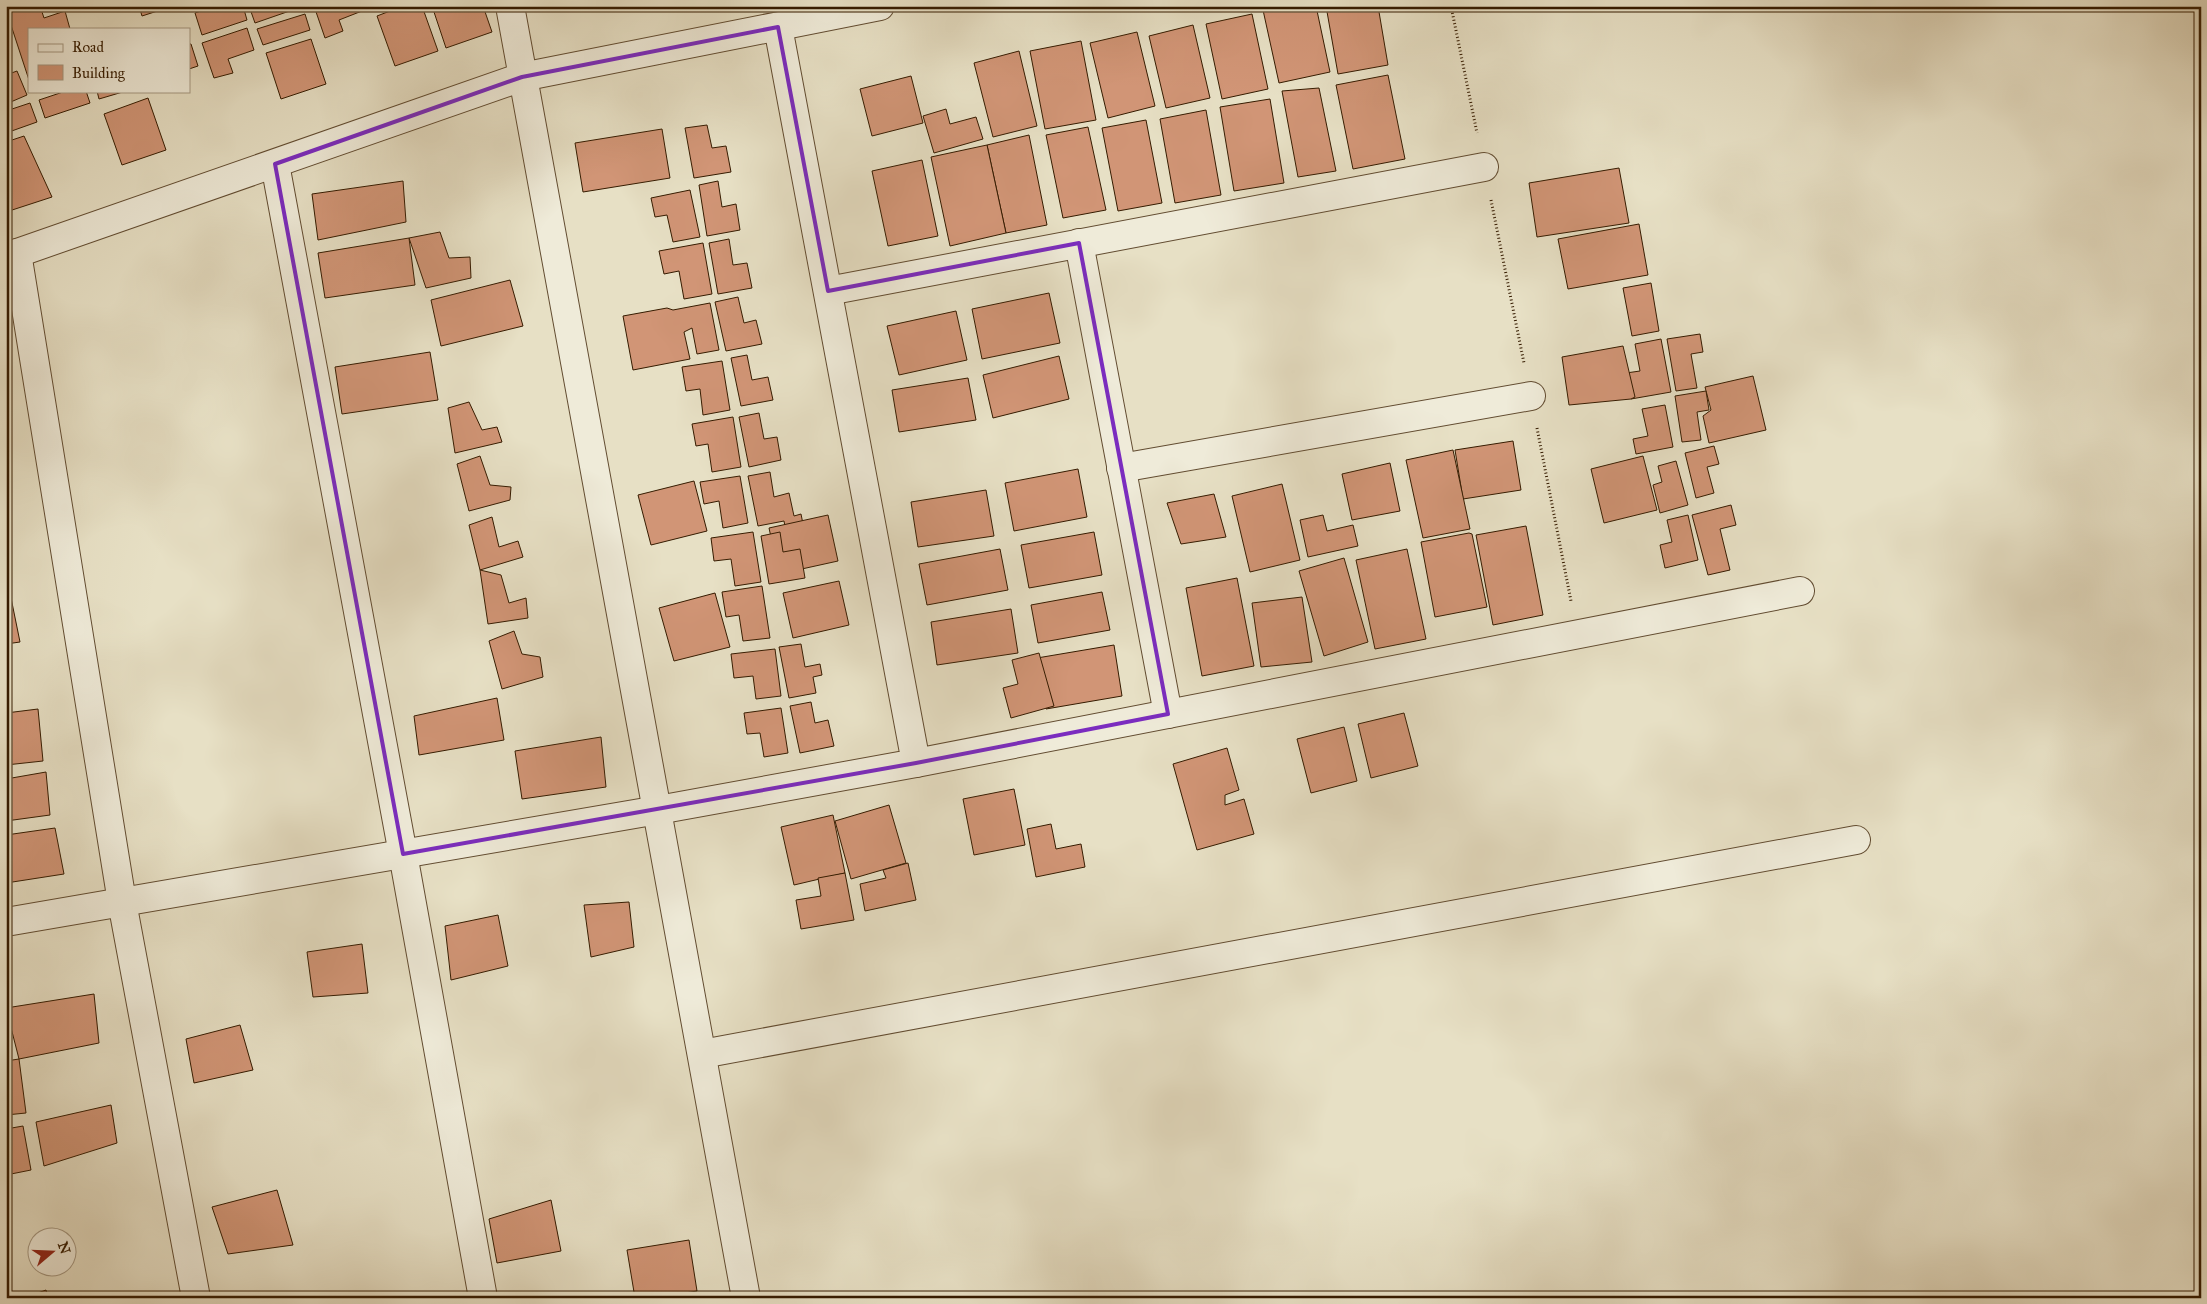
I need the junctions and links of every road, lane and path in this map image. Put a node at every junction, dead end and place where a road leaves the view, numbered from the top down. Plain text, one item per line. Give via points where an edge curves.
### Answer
1 (510, 6) edge
2 (880, 6) edge
3 (1451, 6) edge
4 (778, 26) junction
5 (522, 77) junction
6 (275, 164) junction
7 (1484, 167) junction
8 (1079, 243) junction
9 (12, 255) edge
10 (828, 291) junction
11 (1531, 396) junction
12 (1121, 468) junction
13 (1800, 590) dead end
14 (1578, 633) junction
15 (1168, 714) junction
16 (916, 763) junction
17 (658, 810) junction
18 (1856, 840) dead end
19 (404, 854) junction
20 (122, 902) junction
21 (6, 922) edge
22 (702, 1054) junction
23 (196, 1298) edge
24 (483, 1298) edge
25 (746, 1298) edge

1 - 5 street
2 - 4 street
3 - 7 path
4 - 5 street
4 - 10 street
5 - 6 street
5 - 17 street
6 - 9 street
6 - 19 street
7 - 8 street
7 - 11 path
8 - 10 street
8 - 12 street
9 - 20 street
10 - 16 street
11 - 12 street
11 - 14 path
12 - 15 street
13 - 14 street
14 - 15 street
15 - 16 street
16 - 17 street
17 - 19 street
17 - 22 street
18 - 22 street
19 - 20 street
19 - 24 street
20 - 21 street
20 - 23 street
22 - 25 street

